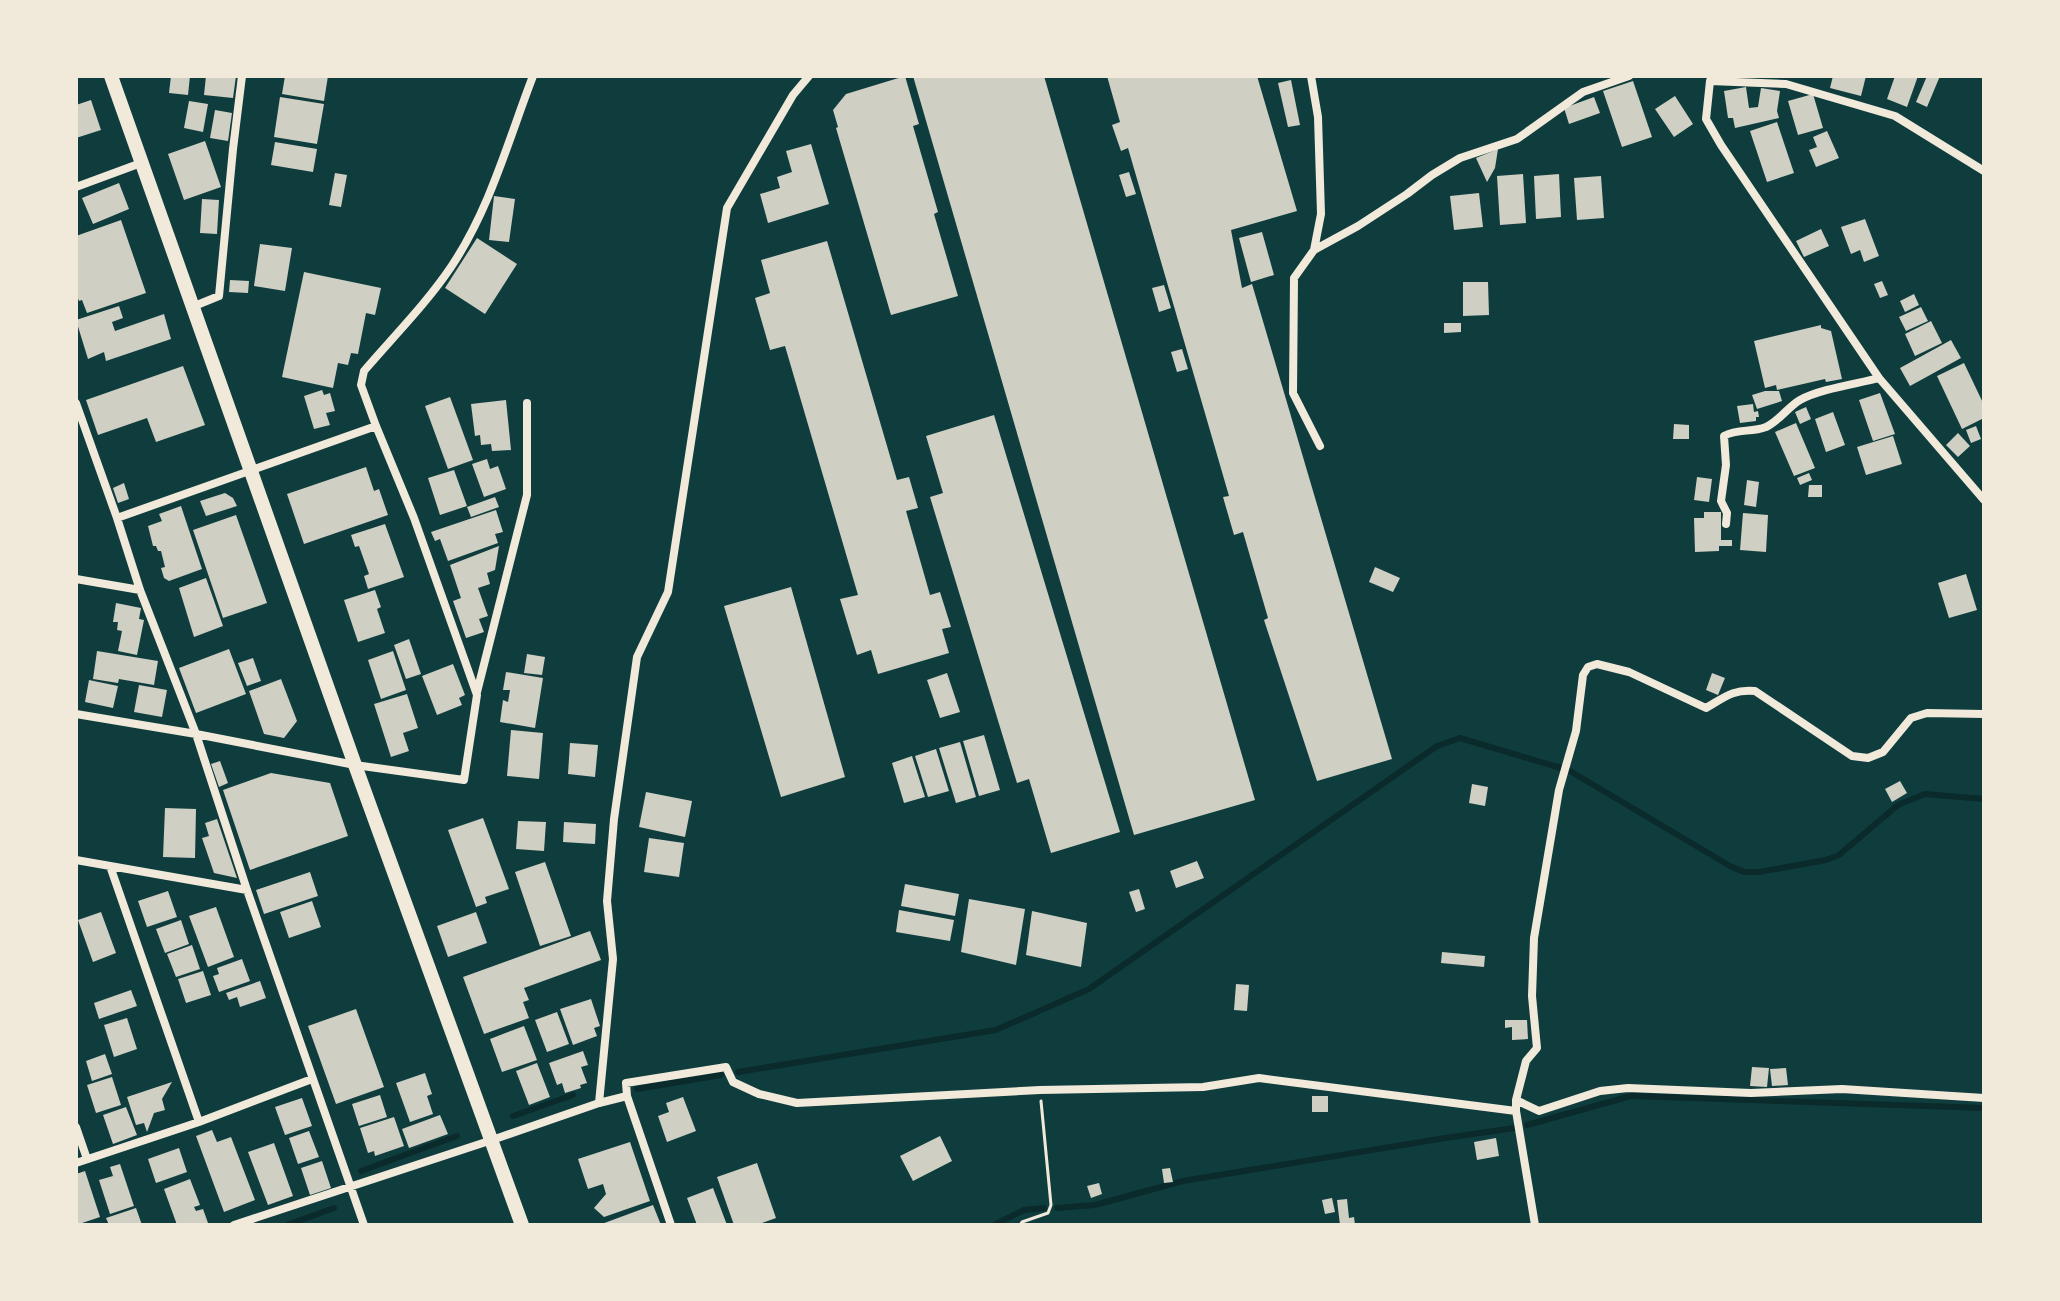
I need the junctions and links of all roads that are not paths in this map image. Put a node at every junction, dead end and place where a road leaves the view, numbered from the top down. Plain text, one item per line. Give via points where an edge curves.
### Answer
1 (111, 76) edge
2 (242, 76) edge
3 (533, 76) edge
4 (809, 76) edge
5 (1311, 76) edge
6 (1629, 76) edge
7 (1712, 79) edge
8 (141, 163) junction
9 (1984, 171) edge
10 (76, 187) edge
11 (1314, 250) junction
12 (192, 307) junction
13 (1879, 378) junction
14 (76, 403) edge
15 (527, 403) dead end
16 (376, 426) junction
17 (1320, 446) dead end
18 (250, 471) junction
19 (1984, 500) edge
20 (117, 518) junction
21 (1726, 524) dead end
22 (76, 579) edge
23 (140, 590) junction
24 (477, 695) junction
25 (76, 714) edge
26 (1984, 714) edge
27 (196, 734) junction
28 (355, 765) junction
29 (76, 860) edge
30 (110, 866) junction
31 (247, 890) junction
32 (312, 1079) junction
33 (627, 1096) junction
34 (1984, 1098) edge
35 (1516, 1100) junction
36 (599, 1103) junction
37 (1516, 1111) junction
38 (199, 1122) junction
39 (76, 1127) edge
40 (492, 1140) junction
41 (87, 1159) junction
42 (76, 1163) edge
43 (351, 1187) junction
44 (239, 1224) edge
45 (364, 1225) edge
46 (522, 1225) edge
47 (671, 1225) edge
48 (1535, 1225) edge

1 - 8 main road
2 - 12 street via 219,296
3 - 16 street via 469,238 364,371 361,385
4 - 36 street via 727,208 668,592 637,657 607,901 613,959
5 - 11 street via 1318,117 1321,214
6 - 11 street via 1583,92 1517,139 1460,158
7 - 9 street via 1786,84 1895,116
7 - 13 street via 1706,119
8 - 10 street
8 - 12 main road
11 - 17 street via 1294,278 1293,393
12 - 18 main road
13 - 19 street
13 - 21 street via 1811,395 1765,427 1724,436 1721,501
14 - 20 street
15 - 24 street via 527,495
16 - 18 street
16 - 24 street
18 - 20 street
18 - 28 main road
20 - 23 street
22 - 23 street
23 - 27 street
24 - 28 street via 464,780
25 - 27 street
26 - 35 street via 1927,713 1911,718 1883,752 1868,758 1852,756 1755,691 1728,694 1706,708 1629,672 1597,664 1588,667 1559,790 1534,938 1537,1048 1526,1061
27 - 28 street
27 - 31 street
28 - 40 main road
29 - 30 street
30 - 31 street
30 - 38 street
31 - 32 street
32 - 38 street
32 - 43 street
33 - 36 street
33 - 37 street via 626,1083 726,1067 733,1082 797,1103 1203,1087 1259,1078
33 - 47 street
34 - 35 street via 1842,1089 1751,1093 1628,1088 1600,1091 1539,1111
35 - 37 street
36 - 40 street
37 - 48 street
38 - 41 street
39 - 41 street
40 - 43 street
40 - 46 main road
41 - 42 street
43 - 44 street
43 - 45 street

